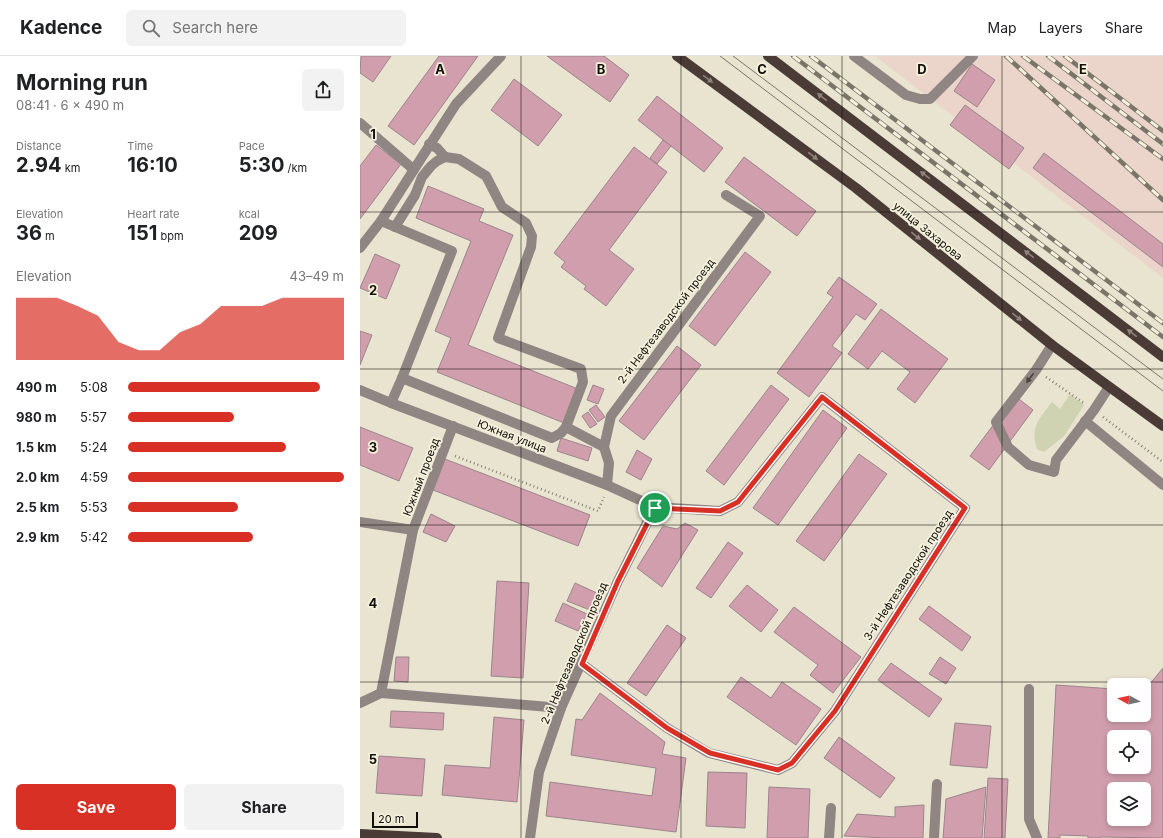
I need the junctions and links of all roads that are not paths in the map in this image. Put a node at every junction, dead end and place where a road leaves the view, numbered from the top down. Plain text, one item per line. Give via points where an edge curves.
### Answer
1 (501, 56) edge
2 (677, 56) edge
3 (768, 56) edge
4 (854, 56) edge
5 (973, 56) edge
6 (360, 124) edge
7 (429, 144) junction
8 (445, 157) junction
9 (414, 169) junction
10 (726, 195) dead end
11 (381, 221) junction
12 (395, 227) junction
13 (360, 248) edge
14 (1052, 345) junction
15 (1163, 357) edge
16 (402, 378) junction
17 (1109, 387) junction
18 (360, 390) edge
19 (391, 403) junction
20 (1085, 421) junction
21 (452, 426) junction
22 (1163, 426) edge
23 (566, 427) junction
24 (604, 447) junction
25 (606, 485) junction
26 (1163, 485) edge
27 (655, 508) junction
28 (360, 522) edge
29 (413, 530) junction
30 (582, 664) junction
31 (1029, 689) dead end
32 (381, 693) junction
33 (360, 703) edge
34 (561, 708) junction
35 (937, 784) dead end
36 (831, 808) dead end
37 (360, 834) edge
38 (437, 838) edge
39 (530, 838) edge
40 (830, 838) edge
41 (934, 838) edge
42 (1037, 838) edge

1 - 7 street via 456,104
2 -> 14 main road, улица Захарова via 856,188
15 -> 3 main road
4 - 5 street via 906,95 920,99 930,99
6 - 9 street
7 - 8 street
7 - 9 street
8 - 12 street via 431,166 422,177 416,195
8 - 23 street via 458,159 486,176 502,207 526,223 532,236 531,247 498,338 581,369 583,382
9 - 11 street
10 - 24 street, 2-й Нефтезаводской проезд via 760,216 611,416
11 - 12 street
11 - 13 street
12 - 16 street via 452,251
14 - 17 main road, улица Захарова
14 -> 20 street via 996,422 1008,447 1028,465 1054,472 1056,460
16 - 19 street
16 - 23 street via 552,438
17 - 20 street
17 - 22 main road, улица Захарова
18 - 19 street, Южная улица
19 - 21 street, Южная улица
20 - 26 street
21 - 25 street, Южная улица
21 - 29 street, Южный проезд
23 - 24 street
24 - 25 street, 2-й Нефтезаводской проезд via 609,463
25 - 27 street, Южная улица
27 - 30 street, 2-й Нефтезаводской проезд via 618,581
27 - 30 street, 3-й Нефтезаводской проезд via 720,511 738,502 822,397 965,508 835,711 792,763 778,770 710,753 667,728
28 - 29 street, Южный проезд
29 - 32 street
30 - 34 street, 2-й Нефтезаводской проезд
31 - 42 street via 1029,819
32 - 33 street
32 - 34 street
34 - 39 street, 2-й Нефтезаводской проезд via 539,772
35 - 41 street
36 - 40 street
37 - 38 main road

